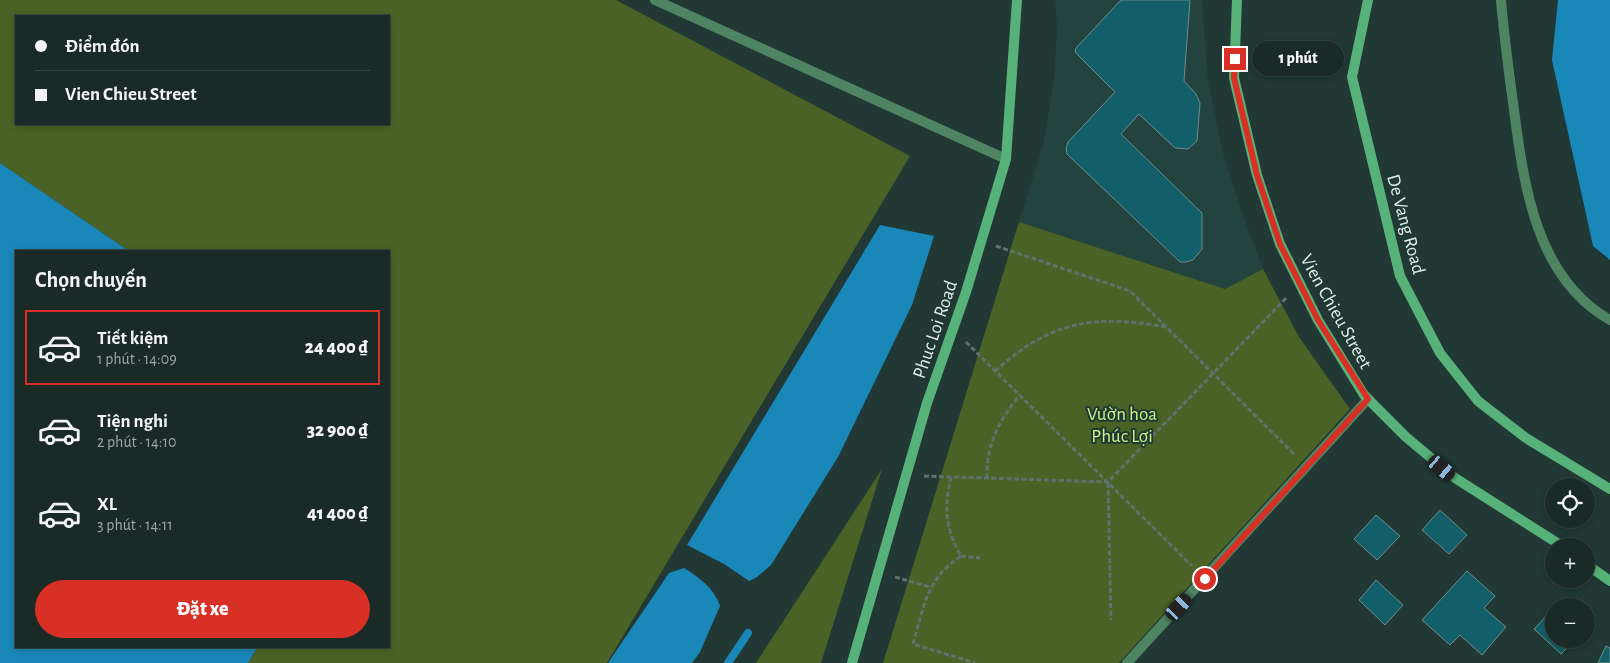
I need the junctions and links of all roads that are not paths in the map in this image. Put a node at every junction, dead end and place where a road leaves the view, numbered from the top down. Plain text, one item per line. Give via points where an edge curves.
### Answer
1 (655, 0) edge
2 (1017, 0) edge
3 (1237, 0) edge
4 (1368, 0) edge
5 (1502, 0) edge
6 (1006, 159) junction
7 (1610, 320) edge
8 (1368, 399) junction
9 (1610, 489) edge
10 (1549, 538) edge
11 (1595, 570) edge
12 (1610, 581) edge
13 (852, 663) edge
14 (1126, 663) edge

1 - 6 street
2 - 6 street, Phuc Loi Road
3 - 8 street, Vien Chieu Street via 1234,78 1257,175 1280,244 1318,320
4 - 9 street, De Vang Road via 1352,77 1400,276 1440,353 1478,400 1526,438
5 - 7 street via 1515,118 1530,206 1562,274 1584,300
6 - 13 street, Phuc Loi Road via 927,403
8 - 10 street, Vien Chieu Street via 1406,437 1455,478
8 - 14 street
11 - 12 street

